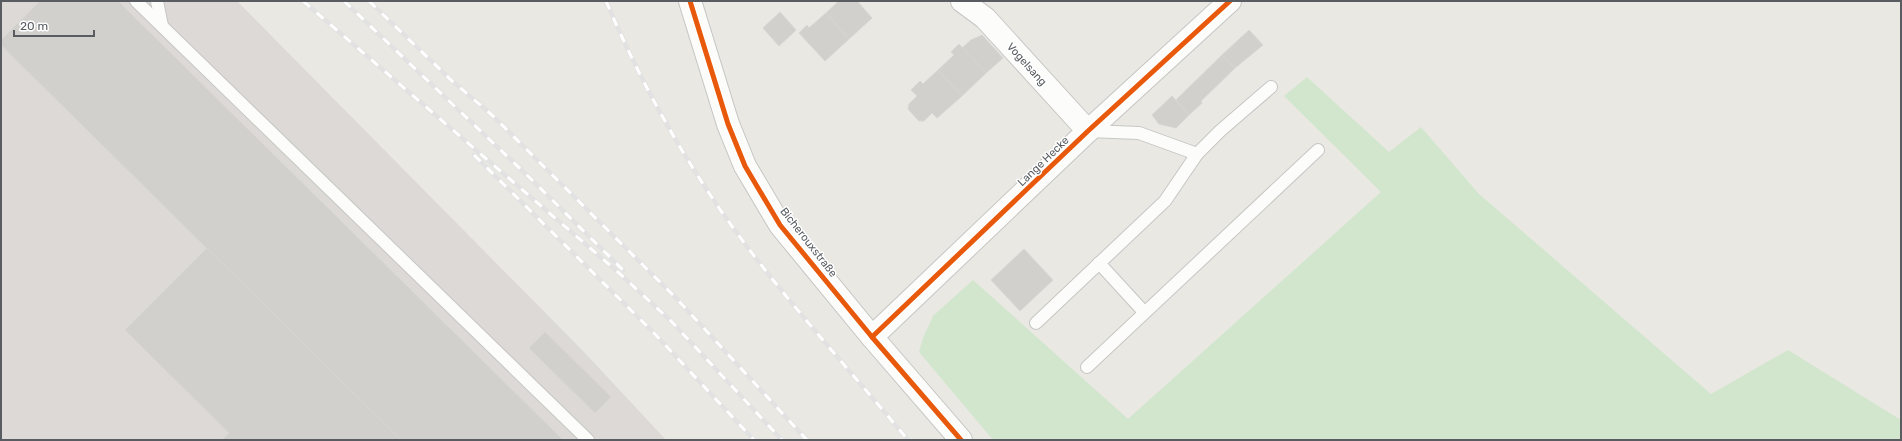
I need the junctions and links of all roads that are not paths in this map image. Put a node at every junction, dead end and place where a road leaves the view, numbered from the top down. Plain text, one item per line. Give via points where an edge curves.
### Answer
1 (136, 1) edge
2 (157, 1) edge
3 (690, 1) edge
4 (962, 1) edge
5 (1230, 1) edge
6 (162, 26) junction
7 (1271, 87) dead end
8 (1088, 132) junction
9 (1318, 150) dead end
10 (1197, 154) junction
11 (1100, 263) junction
12 (1144, 312) junction
13 (1036, 323) dead end
14 (872, 337) junction
15 (1087, 368) dead end
16 (588, 440) edge
17 (961, 440) edge

1 - 6 lane
2 - 6 lane
3 - 14 street, Bicherouxstraße via 728,124 745,166 780,224
4 - 8 street, Vogelsang via 985,18
5 - 8 street, Lange Hecke
6 - 16 lane
7 - 10 lane
8 - 10 lane via 1139,133
8 - 14 street, Lange Hecke
9 - 12 lane
10 - 11 lane via 1165,201
11 - 12 lane
11 - 13 lane
12 - 15 lane
14 - 17 street, Bicherouxstraße

